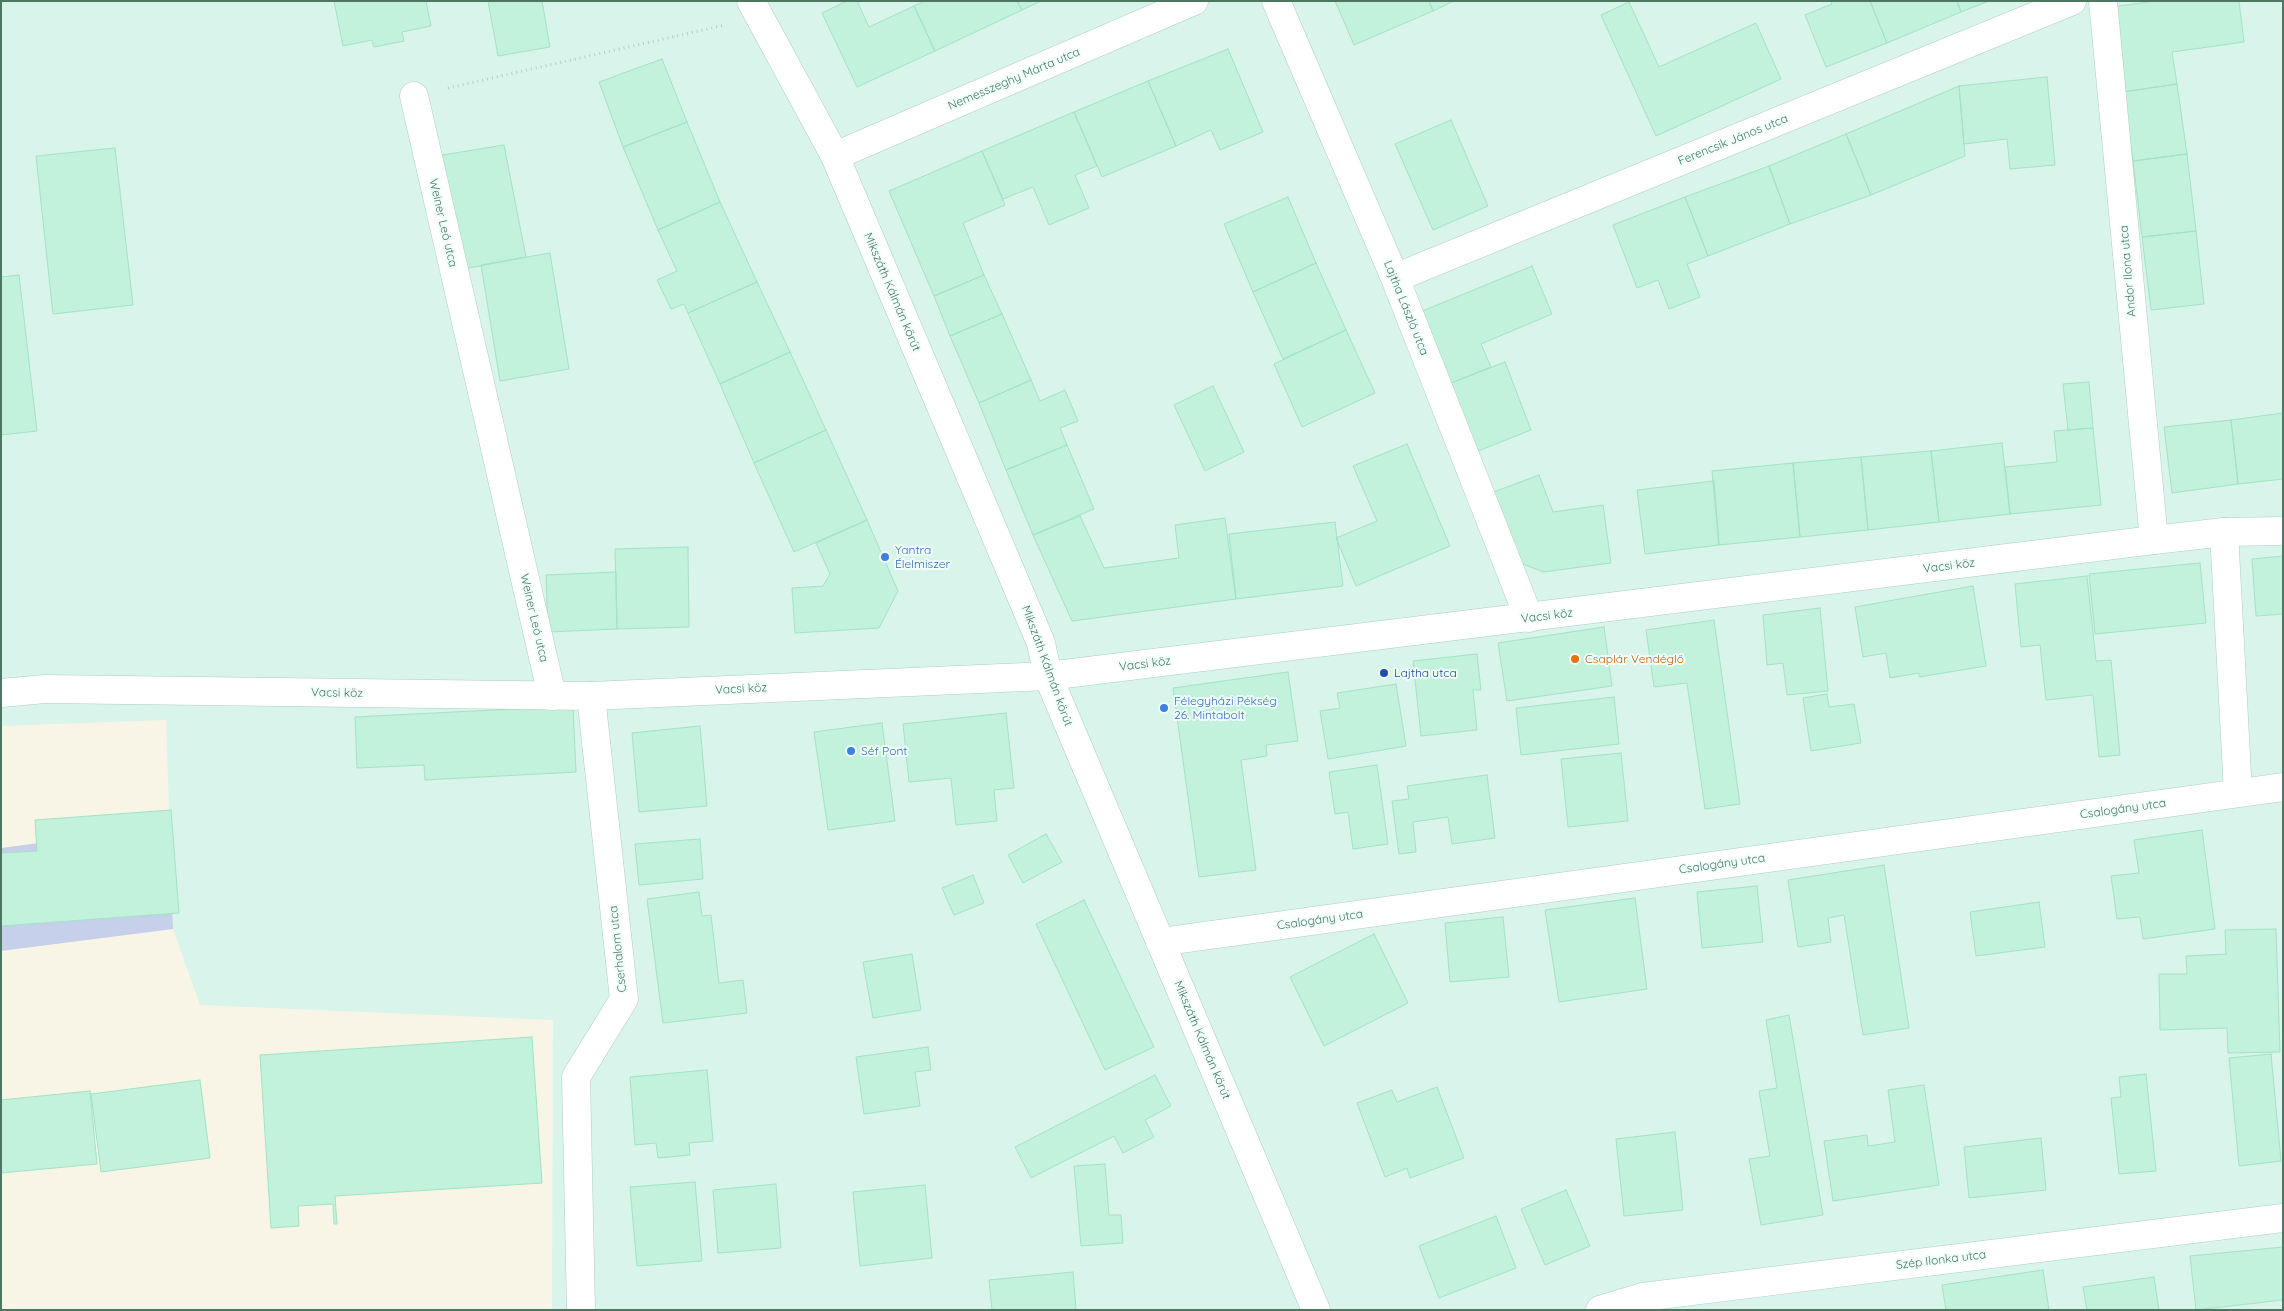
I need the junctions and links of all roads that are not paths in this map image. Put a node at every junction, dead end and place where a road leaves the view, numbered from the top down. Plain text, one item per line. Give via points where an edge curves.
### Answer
1 (1194, 1) edge
2 (1276, 1) edge
3 (2072, 1) edge
4 (2103, 1) edge
5 (755, 9) edge
6 (414, 96) road end
7 (835, 156) junction
8 (1395, 278) junction
9 (2283, 530) edge
10 (2224, 532) junction
11 (2154, 540) junction
12 (1528, 618) junction
13 (1048, 676) junction
14 (1, 693) edge
15 (552, 696) junction
16 (591, 696) junction
17 (2283, 786) edge
18 (2238, 793) junction
19 (1160, 942) junction
20 (2283, 1218) edge
21 (581, 1310) edge
22 (1316, 1310) edge
23 (1600, 1310) edge

1 - 7 street, Nemesszeghy Márta utca
2 - 8 street, Lajtha László utca
3 - 8 street, Ferencsik János utca
4 - 11 street, Andor Ilona utca
5 - 7 street, Mikszáth Kálmán körút
6 - 15 street, Weiner Leó utca
7 - 13 street, Mikszáth Kálmán körút via 1041,643
8 - 12 street, Lajtha László utca
9 - 10 street, Vacsi köz
10 - 11 street, Vacsi köz
10 - 18 street
11 - 12 street, Vacsi köz
12 - 13 street, Vacsi köz
13 - 16 street, Vacsi köz
13 - 19 street, Mikszáth Kálmán körút
14 - 15 street, Vacsi köz via 45,689
15 - 16 street, Vacsi köz
16 - 21 street, Cserhalom utca via 624,999 576,1078
17 - 18 street, Csalogány utca
18 - 19 street, Csalogány utca
19 - 22 street, Mikszáth Kálmán körút
20 - 23 street, Szép Ilonka utca via 1643,1297

